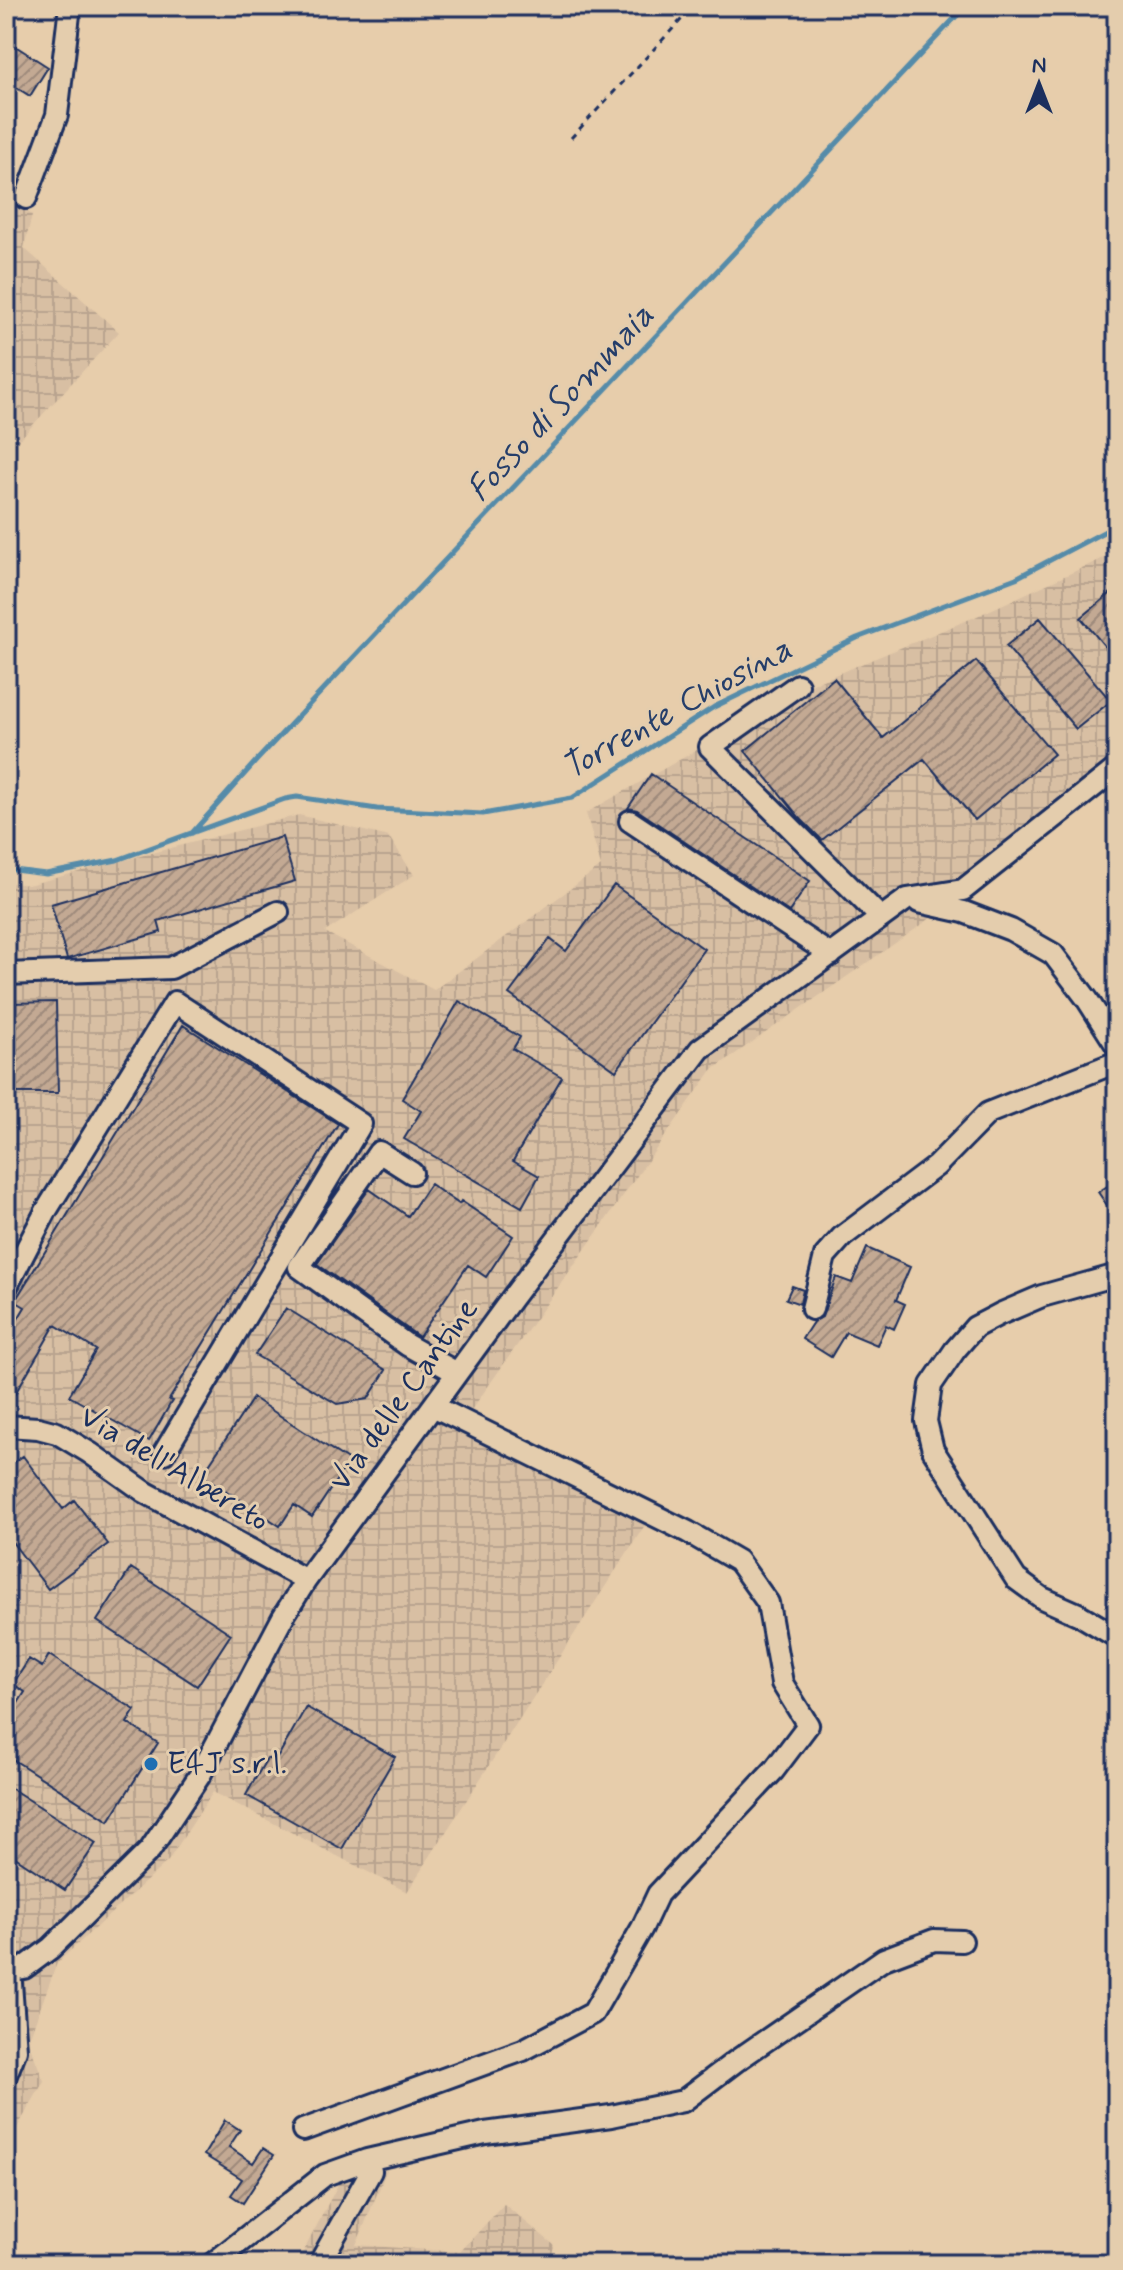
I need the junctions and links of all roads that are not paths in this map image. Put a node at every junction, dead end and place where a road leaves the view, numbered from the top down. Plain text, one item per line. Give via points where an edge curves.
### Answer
1 (70, 6) edge
2 (26, 198) dead end
3 (798, 685) dead end
4 (1117, 768) edge
5 (630, 821) dead end
6 (907, 899) junction
7 (278, 912) dead end
8 (881, 918) junction
9 (831, 955) junction
10 (6, 974) edge
11 (1117, 1046) edge
12 (1117, 1062) edge
13 (412, 1173) dead end
14 (1117, 1275) edge
15 (6, 1288) edge
16 (812, 1309) dead end
17 (457, 1373) junction
18 (433, 1406) junction
19 (6, 1426) edge
20 (164, 1453) dead end
21 (306, 1580) junction
22 (1117, 1637) edge
23 (962, 1941) dead end
24 (8, 1970) edge
25 (11, 2048) edge
26 (6, 2075) edge
27 (303, 2130) dead end
28 (367, 2160) junction
29 (212, 2264) edge
30 (319, 2264) edge

1 - 2 street via 57,115
3 - 8 street via 710,747
4 - 6 street, Via delle Cantine via 963,890
5 - 9 street
6 - 8 street, Via delle Cantine
6 - 11 street via 999,925 1053,954
7 - 10 street via 171,968
8 - 9 street, Via delle Cantine
9 - 17 street, Via delle Cantine via 700,1049
12 - 16 street via 988,1113 936,1166 842,1237 825,1256
13 - 17 street via 379,1152 299,1267 407,1345
14 - 22 street via 1042,1296 975,1327 931,1385 926,1421 933,1450 1016,1579
15 - 20 street via 46,1211 175,1002 361,1124
17 - 18 street, Via delle Cantine
18 - 21 street, Via delle Cantine
18 - 27 street via 738,1561 768,1603 782,1683 808,1725 774,1770 658,1894 593,2013 523,2050
19 - 21 street, Via dell'Albereto via 57,1433 145,1492
21 - 24 street, Via delle Cantine via 200,1775 150,1850 51,1948 24,1968
23 - 28 street via 934,1940 884,1959 683,2101 485,2133
24 - 25 street
25 - 26 street
28 - 29 street via 325,2175
28 - 30 street via 371,2171

